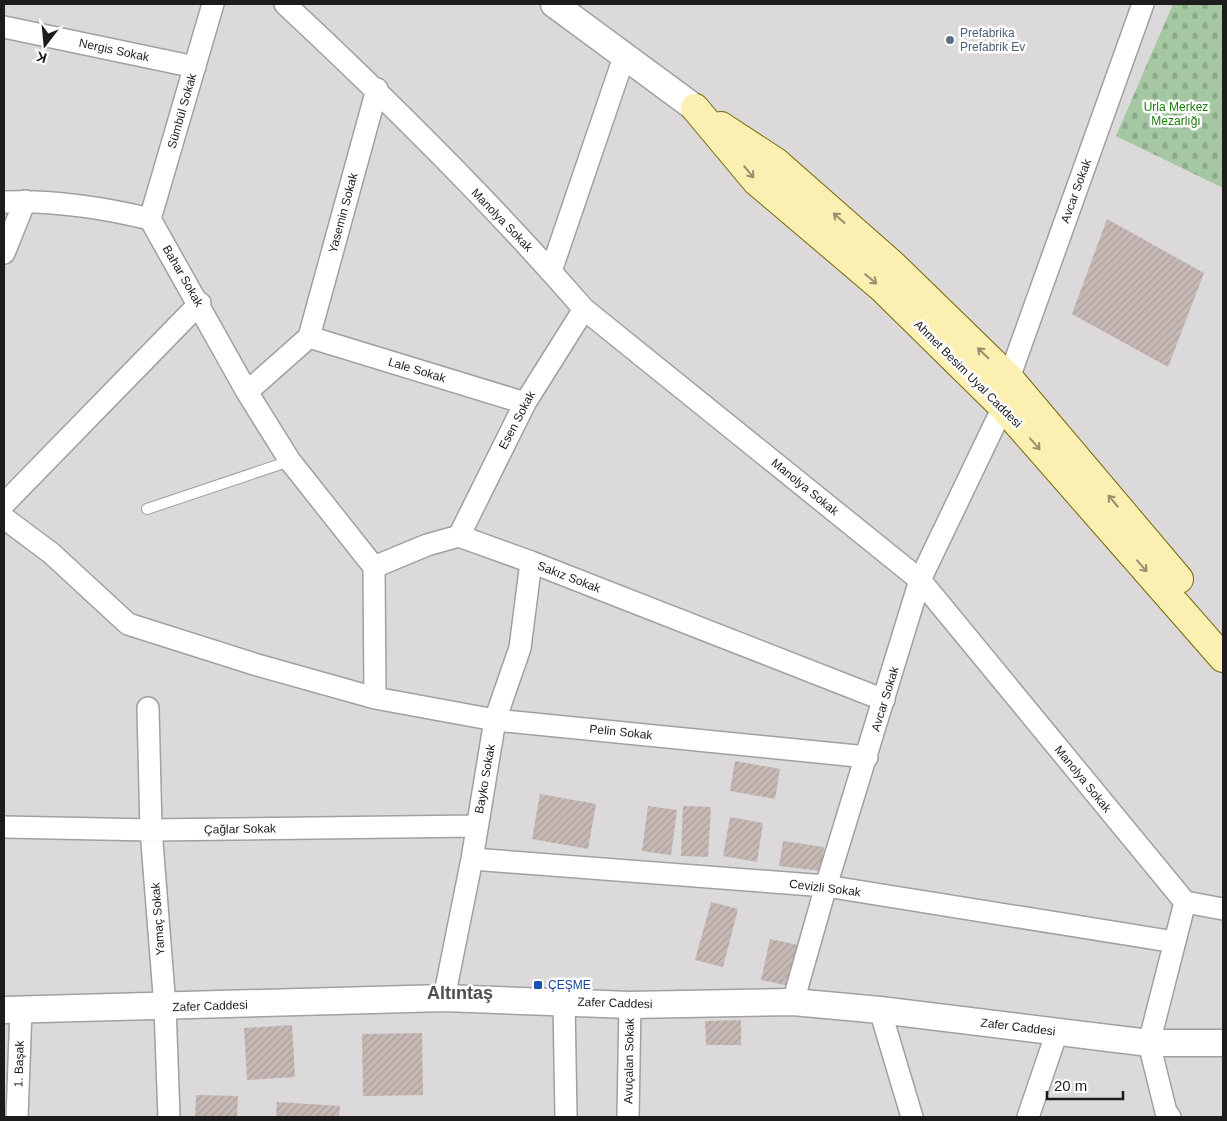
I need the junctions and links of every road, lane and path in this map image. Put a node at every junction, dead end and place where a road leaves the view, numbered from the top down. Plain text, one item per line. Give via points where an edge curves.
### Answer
1 (213, 4) edge
2 (285, 4) edge
3 (554, 4) edge
4 (1143, 4) edge
5 (4, 27) edge
6 (624, 57) junction
7 (195, 67) junction
8 (377, 89) junction
9 (695, 108) junction
10 (25, 201) junction
11 (4, 202) edge
12 (150, 219) junction
13 (4, 253) edge
14 (551, 271) junction
15 (200, 303) junction
16 (584, 309) junction
17 (310, 337) junction
18 (1009, 378) junction
19 (247, 392) junction
20 (525, 403) junction
21 (1003, 406) junction
22 (290, 461) junction
23 (4, 504) edge
24 (147, 510) dead end
25 (4, 518) edge
26 (459, 536) junction
27 (531, 562) junction
28 (374, 566) junction
29 (920, 580) junction
30 (1223, 632) edge
31 (1223, 658) edge
32 (376, 698) junction
33 (884, 700) junction
34 (148, 708) dead end
35 (495, 720) junction
36 (867, 757) junction
37 (477, 826) junction
38 (4, 827) edge
39 (151, 830) junction
40 (472, 859) junction
41 (826, 886) junction
42 (1185, 902) junction
43 (1223, 909) edge
44 (1175, 942) junction
45 (444, 998) junction
46 (564, 1002) junction
47 (794, 1002) junction
48 (630, 1005) junction
49 (165, 1007) junction
50 (12, 1010) edge
51 (880, 1010) junction
52 (1056, 1032) junction
53 (1223, 1043) edge
54 (1149, 1044) junction
55 (17, 1117) edge
56 (169, 1117) edge
57 (566, 1117) edge
58 (628, 1117) edge
59 (912, 1117) edge
60 (1028, 1117) edge
61 (1170, 1117) edge

1 - 7 street, Sümbül Sokak
2 - 8 street, Manolya Sokak
3 - 6 street, Ahmet Besim Uyal Caddesi
4 - 18 street, Avcar Sokak
5 - 7 street, Nergis Sokak
6 - 9 street, Ahmet Besim Uyal Caddesi
6 - 14 street
7 - 12 street, Sümbül Sokak
8 - 14 street, Manolya Sokak
8 - 17 street, Yasemin Sokak
18 -> 9 main road, Ahmet Besim Uyal Caddesi via 892,265 776,162
9 -> 21 main road, Ahmet Besim Uyal Caddesi via 756,181 882,288
10 - 11 street
10 - 12 street via 97,206
10 - 13 street
12 - 15 street, Bahar Sokak
14 - 16 street, Manolya Sokak
15 - 19 street, Bahar Sokak
15 - 23 street
16 - 20 street, Esen Sokak
16 - 29 street, Manolya Sokak
17 - 19 street
17 - 20 street, Lale Sokak
30 -> 18 main road, Ahmet Besim Uyal Caddesi
19 - 22 street, Bahar Sokak
20 - 26 street, Esen Sokak
21 - 29 street, Avcar Sokak
21 -> 31 main road, Ahmet Besim Uyal Caddesi
22 - 24 lane
22 - 28 street, Bahar Sokak
25 - 32 street, Pelin Sokak via 51,553 128,624
26 - 27 street, Sakız Sokak
26 - 28 street
27 - 33 street, Sakız Sokak
27 - 35 street, Bayko Sokak via 520,648
28 - 32 street
29 - 33 street, Avcar Sokak
29 - 42 street, Manolya Sokak
32 - 35 street, Pelin Sokak
33 - 36 street, Avcar Sokak
34 - 39 street, Yamaç Sokak
35 - 36 street, Pelin Sokak
35 - 37 street, Bayko Sokak
36 - 41 street, Avcar Sokak
37 - 39 street, Çağlar Sokak
37 - 40 street, Bayko Sokak
38 - 39 street, Çağlar Sokak
39 - 49 street, Yamaç Sokak
40 - 41 street, Cevizli Sokak
40 - 45 street, Bayko Sokak
41 - 44 street, Cevizli Sokak
41 - 47 street, Avcar Sokak
42 - 43 street
42 - 44 street
44 - 54 street
45 - 46 street, Zafer Caddesi
45 - 49 street, Zafer Caddesi
46 - 48 street, Zafer Caddesi
46 - 57 street
47 - 48 street, Zafer Caddesi
47 - 51 street, Zafer Caddesi
48 - 58 street, Avuçalan Sokak
49 - 50 street, Zafer Caddesi
49 - 56 street, Yamaç Sokak
50 - 55 street, 1. Başak
51 - 52 street, Zafer Caddesi
51 - 59 street
52 - 54 street, Zafer Caddesi
52 - 60 street
53 - 54 street, Zafer Caddesi
54 - 61 street

